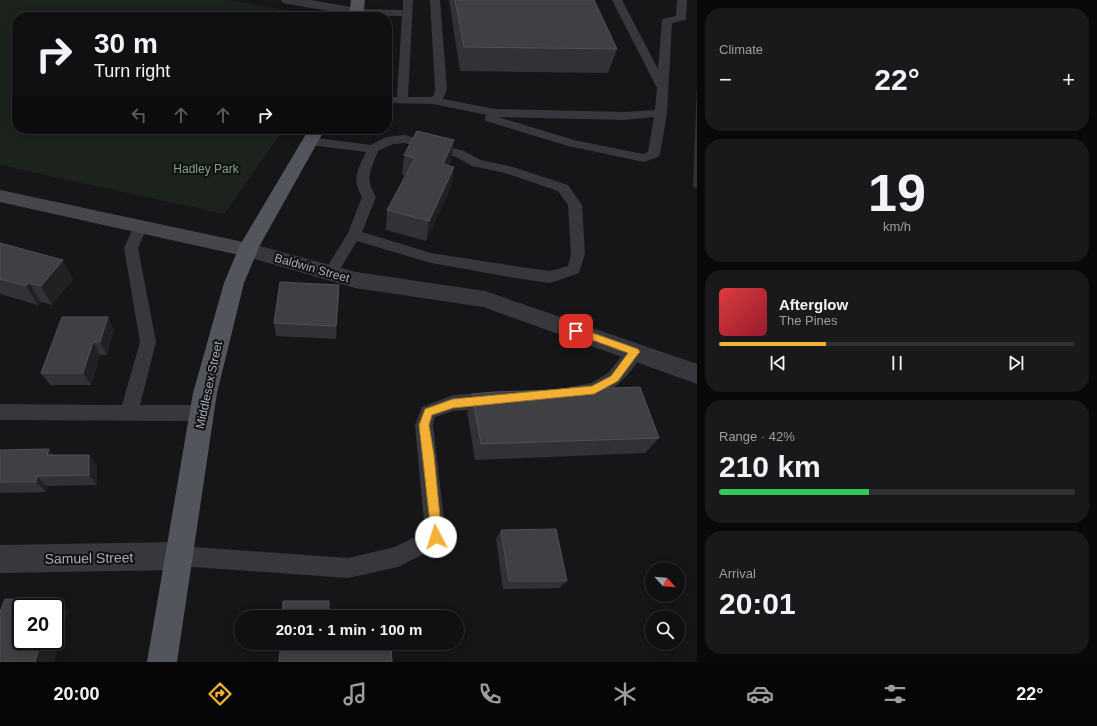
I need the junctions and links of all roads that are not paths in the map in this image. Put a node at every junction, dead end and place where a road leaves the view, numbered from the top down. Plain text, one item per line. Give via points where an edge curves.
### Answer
1 (288, 0) edge
2 (408, 0) edge
3 (435, 0) edge
4 (617, 0) edge
5 (678, 1) edge
6 (357, 10) edge
7 (390, 12) edge
8 (392, 12) edge
9 (407, 13) junction
10 (662, 87) junction
11 (392, 100) edge
12 (402, 101) junction
13 (433, 101) junction
14 (661, 113) junction
15 (314, 135) edge
16 (373, 148) junction
17 (0, 196) edge
18 (140, 227) junction
19 (354, 235) junction
20 (248, 250) junction
21 (331, 272) junction
22 (628, 349) junction
23 (697, 374) edge
24 (558, 393) edge
25 (506, 398) edge
26 (0, 412) edge
27 (129, 412) junction
28 (202, 413) junction
29 (179, 556) junction
30 (0, 560) edge
31 (162, 662) edge

1 - 6 street
2 - 9 lane
3 - 13 lane via 441,89 439,97
4 - 10 lane
5 - 10 lane via 681,18 667,21
6 - 7 lane
8 - 9 lane
9 - 12 lane
10 - 14 lane
11 - 12 lane
12 - 13 lane
13 - 14 lane via 495,113 625,116
13 - 14 lane via 572,143 644,158 654,154
15 - 16 lane
15 - 20 main road, Middlesex Street
16 - 19 lane via 361,180 362,188 369,197
16 - 19 lane via 390,140 404,139 460,154 477,163 563,188 574,205 578,254 574,269 550,277 431,258
17 - 18 street, Baldwin Street
18 - 20 street, Baldwin Street
18 - 27 lane via 131,248 148,342
19 - 21 lane
20 - 21 street, Baldwin Street
20 - 28 main road, Middlesex Street via 234,283
21 - 22 street, Baldwin Street via 355,280 485,299
22 - 23 street, Baldwin Street
22 - 24 lane via 614,378 594,390
25 - 29 lane via 453,403 428,412 424,425 436,537 398,557 348,568
26 - 27 lane
27 - 28 lane
28 - 29 main road, Middlesex Street
29 - 30 street, Samuel Street
29 - 31 main road, Middlesex Street

